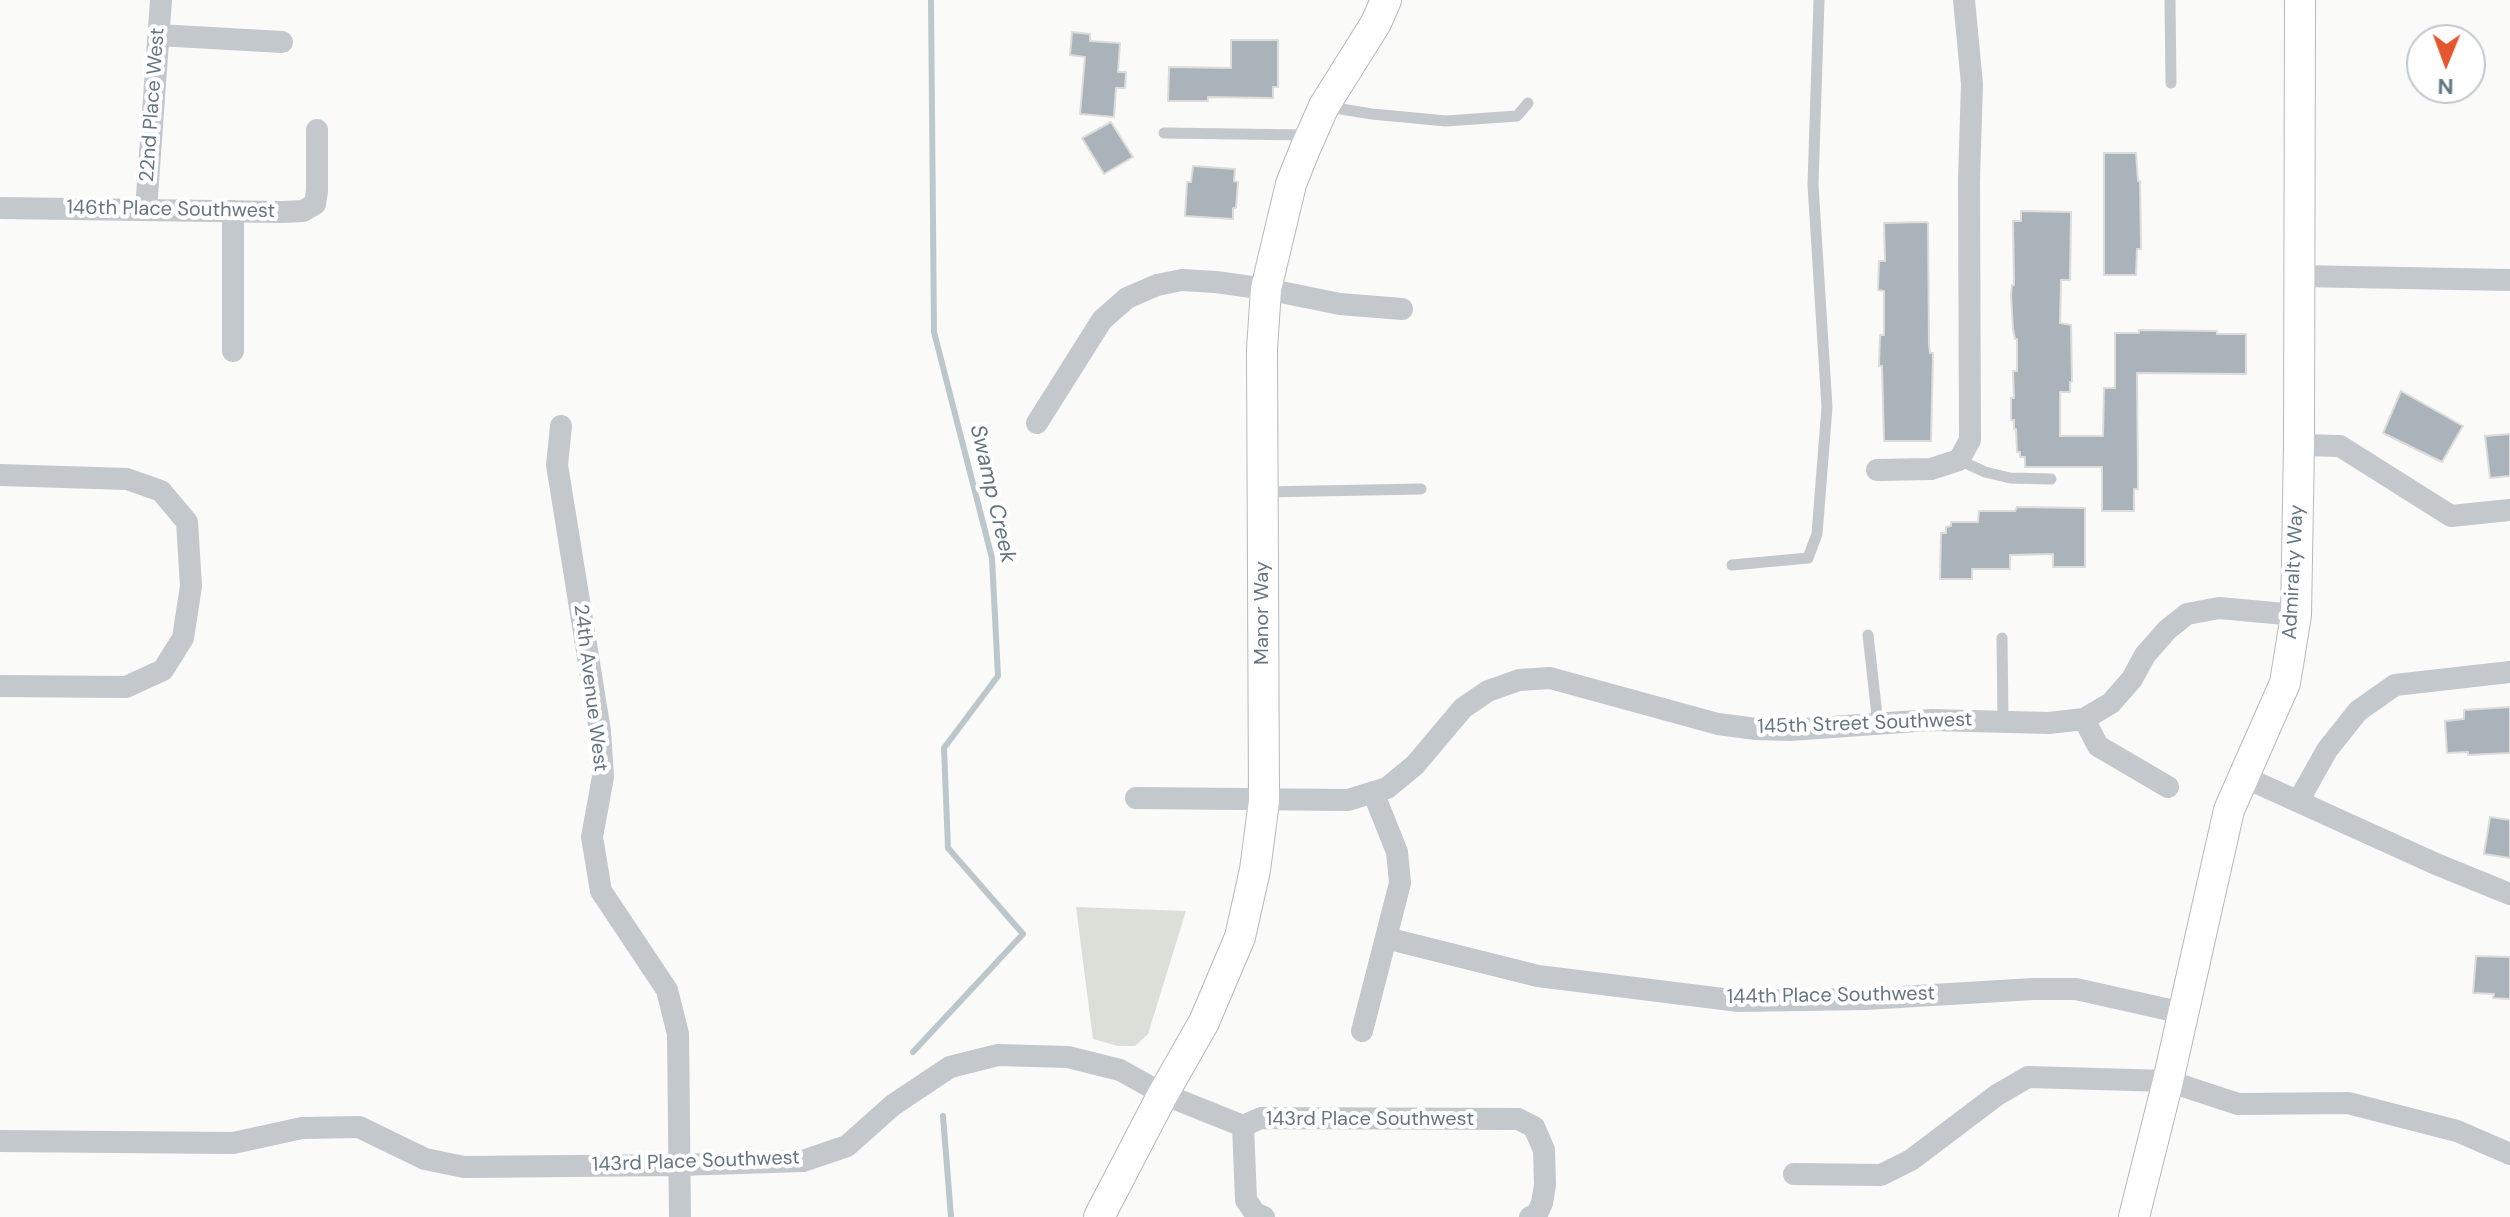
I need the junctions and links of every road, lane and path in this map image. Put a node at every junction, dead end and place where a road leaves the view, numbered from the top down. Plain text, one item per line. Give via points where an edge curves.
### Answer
1 (161, 0) edge
2 (1386, 0) edge
3 (1819, 0) edge
4 (1964, 0) edge
5 (2170, 0) edge
6 (2300, 0) edge
7 (158, 35) junction
8 (282, 42) dead end
9 (2171, 83) dead end
10 (1528, 103) dead end
11 (1324, 106) junction
12 (317, 130) dead end
13 (1164, 133) dead end
14 (1311, 135) junction
15 (0, 208) edge
16 (146, 210) junction
17 (233, 211) junction
18 (2299, 276) junction
19 (2510, 280) edge
20 (1266, 289) junction
21 (1402, 309) dead end
22 (233, 351) dead end
23 (1037, 423) dead end
24 (561, 426) dead end
25 (2299, 445) junction
26 (1959, 460) junction
27 (1877, 470) dead end
28 (0, 475) edge
29 (2051, 479) dead end
30 (1421, 489) dead end
31 (1262, 492) junction
32 (2510, 510) edge
33 (1732, 565) dead end
34 (2296, 615) junction
35 (1868, 635) dead end
36 (2002, 638) dead end
37 (2510, 672) edge
38 (0, 686) edge
39 (2084, 719) junction
40 (2003, 721) junction
41 (1878, 724) junction
42 (2244, 777) junction
43 (2168, 787) dead end
44 (1373, 792) junction
45 (1136, 798) dead end
46 (2299, 800) junction
47 (1264, 801) junction
48 (2510, 894) edge
49 (1386, 938) junction
50 (2183, 1013) junction
51 (1362, 1031) dead end
52 (2168, 1081) junction
53 (1163, 1094) junction
54 (1243, 1126) junction
55 (0, 1141) edge
56 (2510, 1154) edge
57 (679, 1165) junction
58 (1794, 1174) dead end
59 (680, 1217) edge
60 (1099, 1217) edge
61 (1264, 1217) edge
62 (1530, 1217) edge
63 (2134, 1217) edge

1 - 7 street, 22nd Place West
2 - 11 street, Manor Way
3 - 33 lane via 1813,185 1827,407 1817,534 1808,558
4 - 26 street via 1972,84 1970,440
5 - 9 lane
6 - 18 street, Admiralty Way
7 - 8 street
7 - 16 street, 22nd Place West
10 - 11 lane via 1517,116 1446,121
11 - 14 street, Manor Way
12 - 17 street, 146th Place Southwest via 315,204 303,211
13 - 14 lane
14 - 20 street, Manor Way via 1291,184
15 - 16 street, 146th Place Southwest
16 - 17 street, 146th Place Southwest
17 - 22 street
18 - 19 street
18 - 25 street, Admiralty Way
20 - 21 street via 1340,304
20 - 23 street via 1182,280 1127,298 1102,320
20 - 31 street, Manor Way
24 - 57 street, 24th Avenue West via 557,465 600,731 603,777 592,837 596,864 601,891 667,990 678,1034
25 - 32 street via 2340,446 2451,516
25 - 34 street, Admiralty Way
26 - 27 street via 1931,469
26 - 29 lane via 2010,478
28 - 38 street via 127,479 161,491 187,522 191,586 183,638 163,670 126,687
30 - 31 lane
31 - 47 street, Manor Way
34 - 39 street, 145th Street Southwest via 2219,608 2187,614 2145,655 2111,703
34 - 42 street, Admiralty Way via 2285,683
35 - 41 lane
36 - 40 lane
37 - 46 street via 2395,685 2358,711 2327,750
39 - 40 street, 145th Street Southwest
39 - 43 street via 2098,746
40 - 41 street, 145th Street Southwest
41 - 44 street, 145th Street Southwest via 1756,729 1718,724 1550,678 1519,680 1488,691 1463,708 1415,765 1387,788
42 - 46 street
42 - 50 street, Admiralty Way via 2229,810
44 - 47 street, 145th Street Southwest via 1348,800
44 - 49 street via 1399,868
45 - 47 street
46 - 48 street
47 - 53 street, Manor Way via 1240,937 1204,1022
49 - 50 street, 144th Place Southwest via 1538,976 1739,1001 2076,989
49 - 51 street
50 - 52 street, Admiralty Way
52 - 56 street via 2238,1104 2348,1103 2457,1131
52 - 58 street via 2028,1077 1911,1160 1881,1175
52 - 63 street, Admiralty Way
53 - 54 street, 143rd Place Southwest
53 - 57 street, 143rd Place Southwest via 1120,1070 1068,1057 998,1055 950,1067 893,1105 847,1146 818,1156 803,1161
53 - 60 street, Manor Way
54 - 61 street via 1246,1200
54 - 62 street, 143rd Place Southwest via 1261,1118 1518,1119 1534,1127 1544,1150 1542,1203
55 - 57 street, 143rd Place Southwest via 233,1143 302,1128 359,1127 425,1159 464,1167
57 - 59 street, 24th Avenue West

